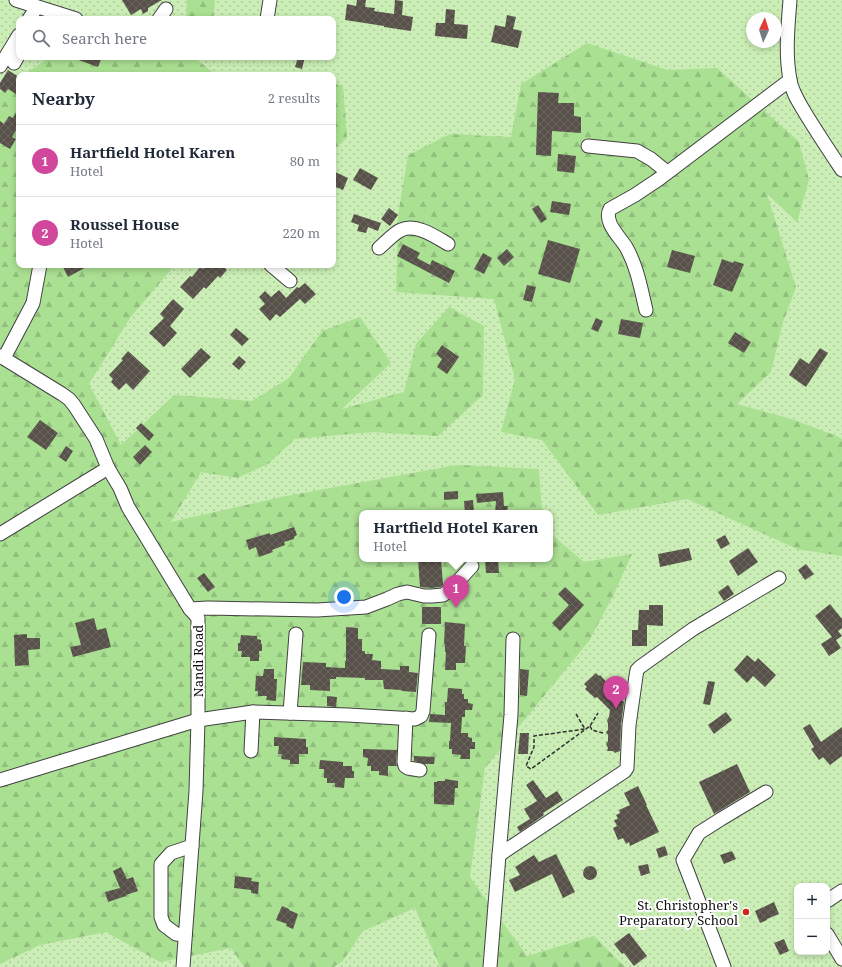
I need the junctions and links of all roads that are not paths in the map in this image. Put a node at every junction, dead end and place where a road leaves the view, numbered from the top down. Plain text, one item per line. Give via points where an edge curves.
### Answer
1 (16, 0) edge
2 (270, 0) edge
3 (790, 0) edge
4 (40, 12) edge
5 (61, 16) edge
6 (267, 16) edge
7 (16, 40) edge
8 (0, 66) edge
9 (790, 80) junction
10 (588, 146) dead end
11 (842, 170) edge
12 (668, 172) junction
13 (448, 244) dead end
14 (379, 248) dead end
15 (39, 268) edge
16 (275, 268) edge
17 (290, 281) dead end
18 (646, 310) dead end
19 (2, 357) edge
20 (108, 468) junction
21 (0, 534) edge
22 (472, 566) dead end
23 (780, 578) dead end
24 (190, 609) junction
25 (296, 634) dead end
26 (429, 635) dead end
27 (513, 639) dead end
28 (253, 712) junction
29 (290, 713) junction
30 (406, 718) junction
31 (198, 720) junction
32 (251, 750) dead end
33 (420, 770) dead end
34 (0, 780) edge
35 (766, 792) dead end
36 (192, 846) junction
37 (498, 855) junction
38 (842, 891) edge
39 (830, 898) edge
40 (185, 935) junction
41 (830, 939) edge
42 (842, 959) edge
43 (183, 967) edge
44 (490, 967) edge
45 (724, 967) edge

1 - 4 street
2 - 6 street
3 - 9 street
4 - 5 street
7 - 8 street
9 - 11 street via 797,100
9 - 12 street
10 - 12 street via 637,151
12 - 18 street via 610,209 608,213 610,224 631,256
13 - 14 street via 432,234 410,228 401,230
15 - 19 street via 33,303
16 - 17 street
19 - 20 street, Nandi Road via 70,399 96,439
20 - 21 street
20 - 24 street, Nandi Road via 128,507
22 - 24 street via 443,595 424,596 407,592 366,607 310,610
23 - 37 street via 693,629 640,667 634,686 625,771
24 - 31 street, Nandi Road via 198,618
25 - 29 street
26 - 30 street via 423,711 421,716 415,719
27 - 37 street via 511,715
28 - 29 street
28 - 31 street
28 - 32 street
29 - 30 street
30 - 33 street via 405,766
31 - 34 street
31 - 36 street, Nandi Road
35 - 45 street via 699,833 683,860
36 - 40 street, Nandi Road
36 - 40 street via 171,853 161,864 161,917 164,925 176,934
37 - 44 street
38 - 39 street
40 - 43 street, Nandi Road
41 - 42 street

